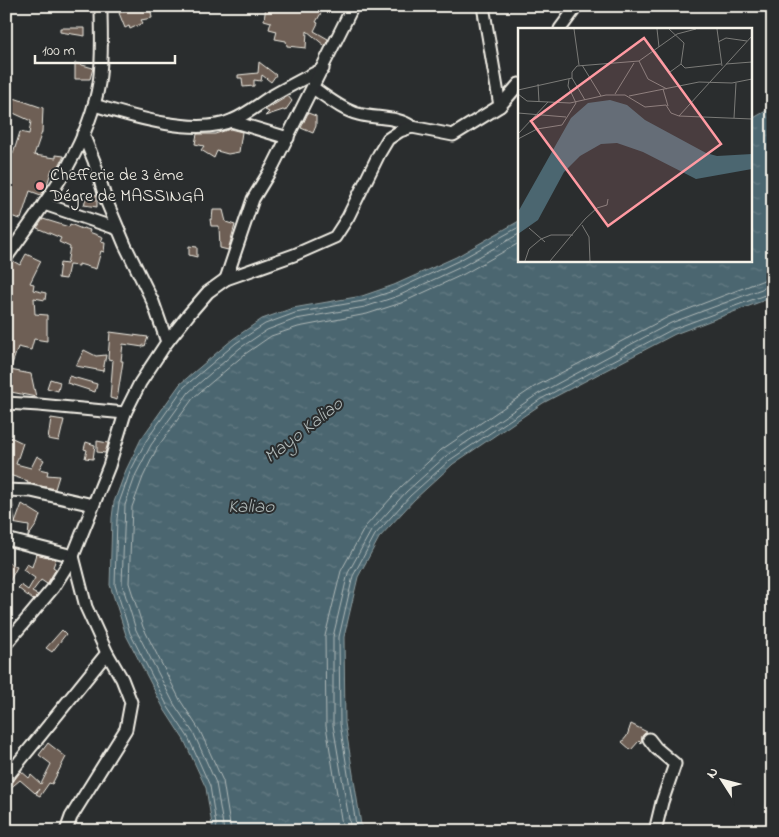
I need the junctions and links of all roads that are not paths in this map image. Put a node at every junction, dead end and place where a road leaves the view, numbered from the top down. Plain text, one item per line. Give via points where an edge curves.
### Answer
1 (100, 6) edge
2 (353, 6) edge
3 (483, 6) edge
4 (577, 6) edge
5 (561, 28) edge
6 (323, 69) junction
7 (518, 85) edge
8 (314, 88) junction
9 (94, 105) junction
10 (500, 106) junction
11 (231, 121) junction
12 (412, 127) junction
13 (83, 134) junction
14 (288, 138) junction
15 (44, 204) junction
16 (118, 229) junction
17 (6, 258) edge
18 (226, 279) junction
19 (167, 342) junction
20 (6, 404) edge
21 (125, 413) junction
22 (6, 490) edge
23 (92, 505) junction
24 (6, 539) edge
25 (73, 556) junction
26 (6, 644) edge
27 (107, 653) junction
28 (649, 739) dead end
29 (6, 778) edge
30 (66, 831) edge
31 (655, 831) edge

1 - 9 street via 102,55
2 - 6 street
3 - 10 street
4 - 5 street
6 - 8 street
6 - 11 street
7 - 10 street
8 - 12 street via 350,111 404,122
8 - 14 street
9 - 11 street via 138,119 182,125 207,126
9 - 13 street
10 - 12 street via 453,135
11 - 14 street
12 - 18 street via 388,140 348,217 334,237 294,256
13 - 15 street via 66,171
13 - 16 street
14 - 18 street via 253,199
15 - 16 street
15 - 17 street
16 - 19 street via 154,302
18 - 19 street via 208,292
19 - 21 street
20 - 21 street
21 - 23 street via 109,466
22 - 23 street via 31,491
23 - 25 street
24 - 25 street
25 - 26 street via 53,588
25 - 27 street via 86,607
27 - 29 street
27 - 30 street via 129,693 131,702 126,728 71,817
28 - 31 street via 675,764

